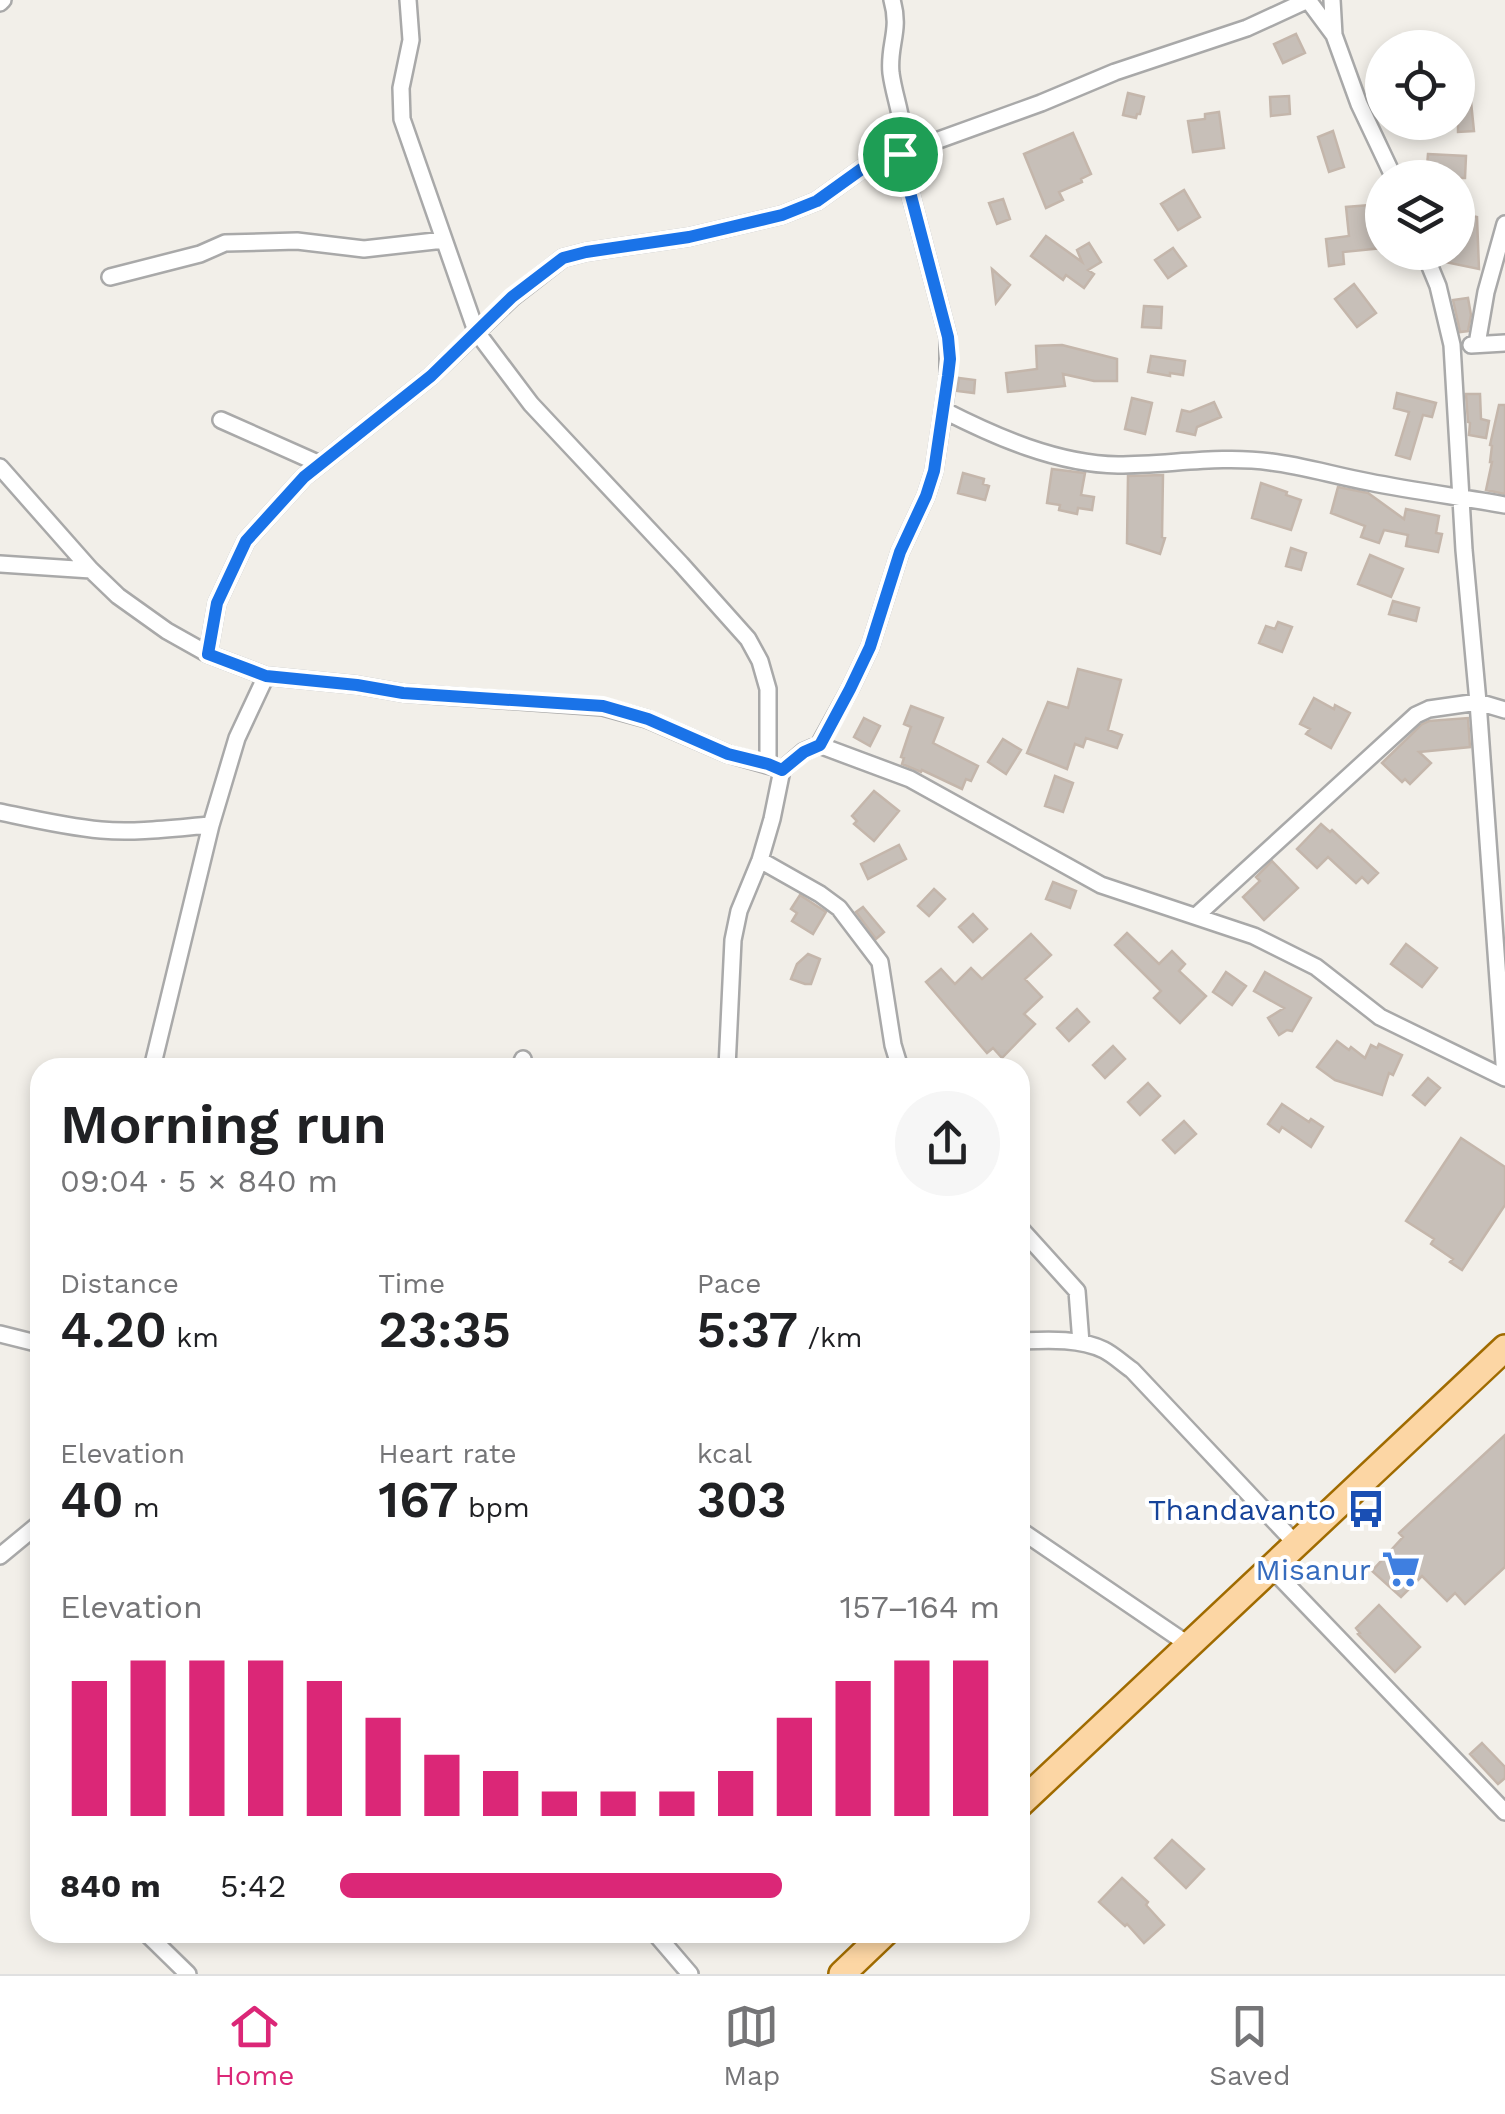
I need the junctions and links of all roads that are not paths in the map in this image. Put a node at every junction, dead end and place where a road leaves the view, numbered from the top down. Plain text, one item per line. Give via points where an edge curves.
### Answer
1 (408, 0) edge
2 (892, 0) edge
3 (1332, 0) edge
4 (1334, 34) junction
5 (900, 154) junction
6 (1385, 160) edge
7 (1505, 224) edge
8 (444, 240) junction
9 (1431, 270) edge
10 (110, 277) dead end
11 (476, 331) junction
12 (1505, 343) edge
13 (1478, 344) junction
14 (1452, 345) junction
15 (943, 410) junction
16 (221, 420) dead end
17 (320, 464) junction
18 (0, 467) edge
19 (1462, 498) junction
20 (1505, 505) edge
21 (0, 564) edge
22 (91, 570) junction
23 (208, 654) junction
24 (266, 676) junction
25 (1478, 702) junction
26 (1505, 710) edge
27 (820, 745) junction
28 (775, 767) junction
29 (0, 812) edge
30 (211, 824) junction
31 (760, 860) junction
32 (1196, 916) junction
33 (154, 1058) edge
34 (727, 1058) edge
35 (897, 1058) edge
36 (1505, 1078) edge
37 (1030, 1239) edge
38 (0, 1334) edge
39 (1030, 1341) edge
40 (30, 1342) edge
41 (1080, 1343) junction
42 (1505, 1348) edge
43 (30, 1531) edge
44 (1030, 1537) edge
45 (1297, 1544) junction
46 (0, 1556) edge
47 (1271, 1568) junction
48 (1189, 1645) junction
49 (1030, 1795) edge
50 (1505, 1812) edge
51 (156, 1943) edge
52 (663, 1943) edge
53 (874, 1943) edge
54 (188, 1974) edge
55 (690, 1974) edge
56 (842, 1974) edge

1 - 8 street via 411,40 402,119
2 - 5 street
3 - 4 street
4 - 5 street via 1308,0
4 - 6 street
5 - 11 street via 782,215 563,258
5 - 15 street via 948,337
7 - 13 street
8 - 10 street via 364,249 297,241 224,243
8 - 11 street
9 - 14 street
11 - 17 street via 431,376
11 - 28 street via 531,404 748,639 768,689
12 - 13 street
13 - 14 street
14 - 19 street
15 - 19 street via 982,430 1087,462 1272,462
15 - 27 street via 926,496 870,647
16 - 17 street
17 - 23 street via 246,541 217,603
18 - 22 street
19 - 20 street
19 - 25 street
21 - 22 street
22 - 23 street via 118,596
23 - 24 street
24 - 28 street via 603,706
24 - 30 street via 237,738
25 - 26 street
25 - 32 street via 1416,715
25 - 36 street
27 - 28 street
27 - 32 street via 910,779 1101,885
28 - 31 street via 772,818
29 - 30 street via 102,830
30 - 33 street
31 - 34 street via 733,940
31 - 35 street via 838,908 880,962
32 - 36 street via 1316,968 1380,1017
37 - 41 street via 1078,1291
38 - 40 street
39 - 41 street
41 - 45 street via 1132,1370
42 - 45 main road
43 - 46 street
44 - 48 street
45 - 47 main road
47 - 48 main road
47 - 50 street
48 - 49 main road
51 - 54 street
52 - 55 street
53 - 56 main road

